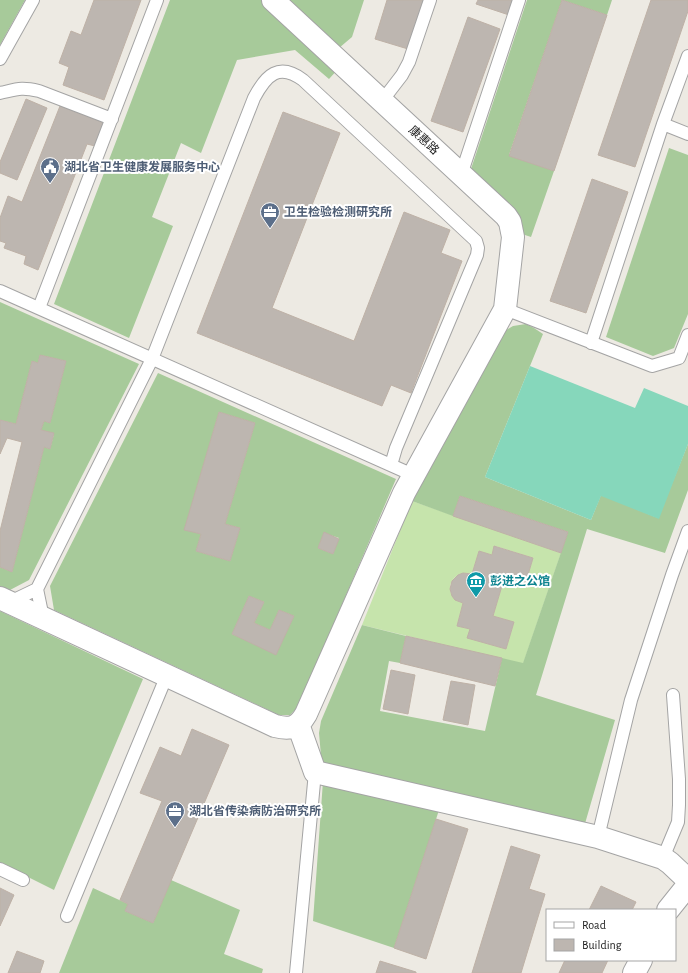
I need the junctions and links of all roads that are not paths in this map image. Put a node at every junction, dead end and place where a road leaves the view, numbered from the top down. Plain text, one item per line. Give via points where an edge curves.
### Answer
1 (33, 0) edge
2 (158, 0) edge
3 (273, 0) edge
4 (430, 0) edge
5 (519, 0) edge
6 (688, 56) edge
7 (0, 59) edge
8 (0, 93) edge
9 (382, 101) junction
10 (112, 119) junction
11 (663, 124) junction
12 (688, 134) edge
13 (461, 175) junction
14 (0, 291) edge
15 (39, 308) junction
16 (505, 309) junction
17 (688, 335) edge
18 (590, 343) junction
19 (152, 359) junction
20 (391, 465) junction
21 (413, 476) junction
22 (688, 531) edge
23 (37, 589) junction
24 (5, 600) edge
25 (43, 618) junction
26 (167, 675) junction
27 (672, 695) dead end
28 (298, 724) junction
29 (315, 772) junction
30 (683, 823) edge
31 (598, 837) junction
32 (663, 858) junction
33 (0, 869) edge
34 (23, 880) dead end
35 (688, 880) edge
36 (688, 885) edge
37 (669, 909) edge
38 (67, 916) dead end
39 (640, 961) edge
40 (296, 973) edge
41 (634, 973) edge

1 - 7 lane
2 - 10 lane
3 - 9 street, 康惠路
4 - 9 lane via 409,62
5 - 13 lane
6 - 11 lane
8 - 10 lane via 17,88 29,88
9 - 13 street, 康惠路
10 - 15 lane
11 - 12 lane
11 - 18 lane
13 - 16 street, 康惠路 via 506,216 512,230
14 - 15 lane
15 - 19 lane
16 - 18 lane
16 - 21 street
17 - 18 lane via 679,358 652,366
19 - 20 lane
19 - 20 lane via 260,87 272,74 281,71 295,74 476,241 478,248
19 - 23 lane
20 - 21 lane
21 - 28 street via 306,714
22 - 31 lane via 631,700
23 - 24 lane
23 - 25 lane
24 - 25 street
25 - 26 street
26 - 28 street via 275,726 289,729
26 - 38 lane
27 - 30 lane
28 - 29 street
29 - 31 street
29 - 40 lane
30 - 32 lane
31 - 32 street
32 - 35 street
33 - 34 lane
36 - 37 street
39 - 41 street

